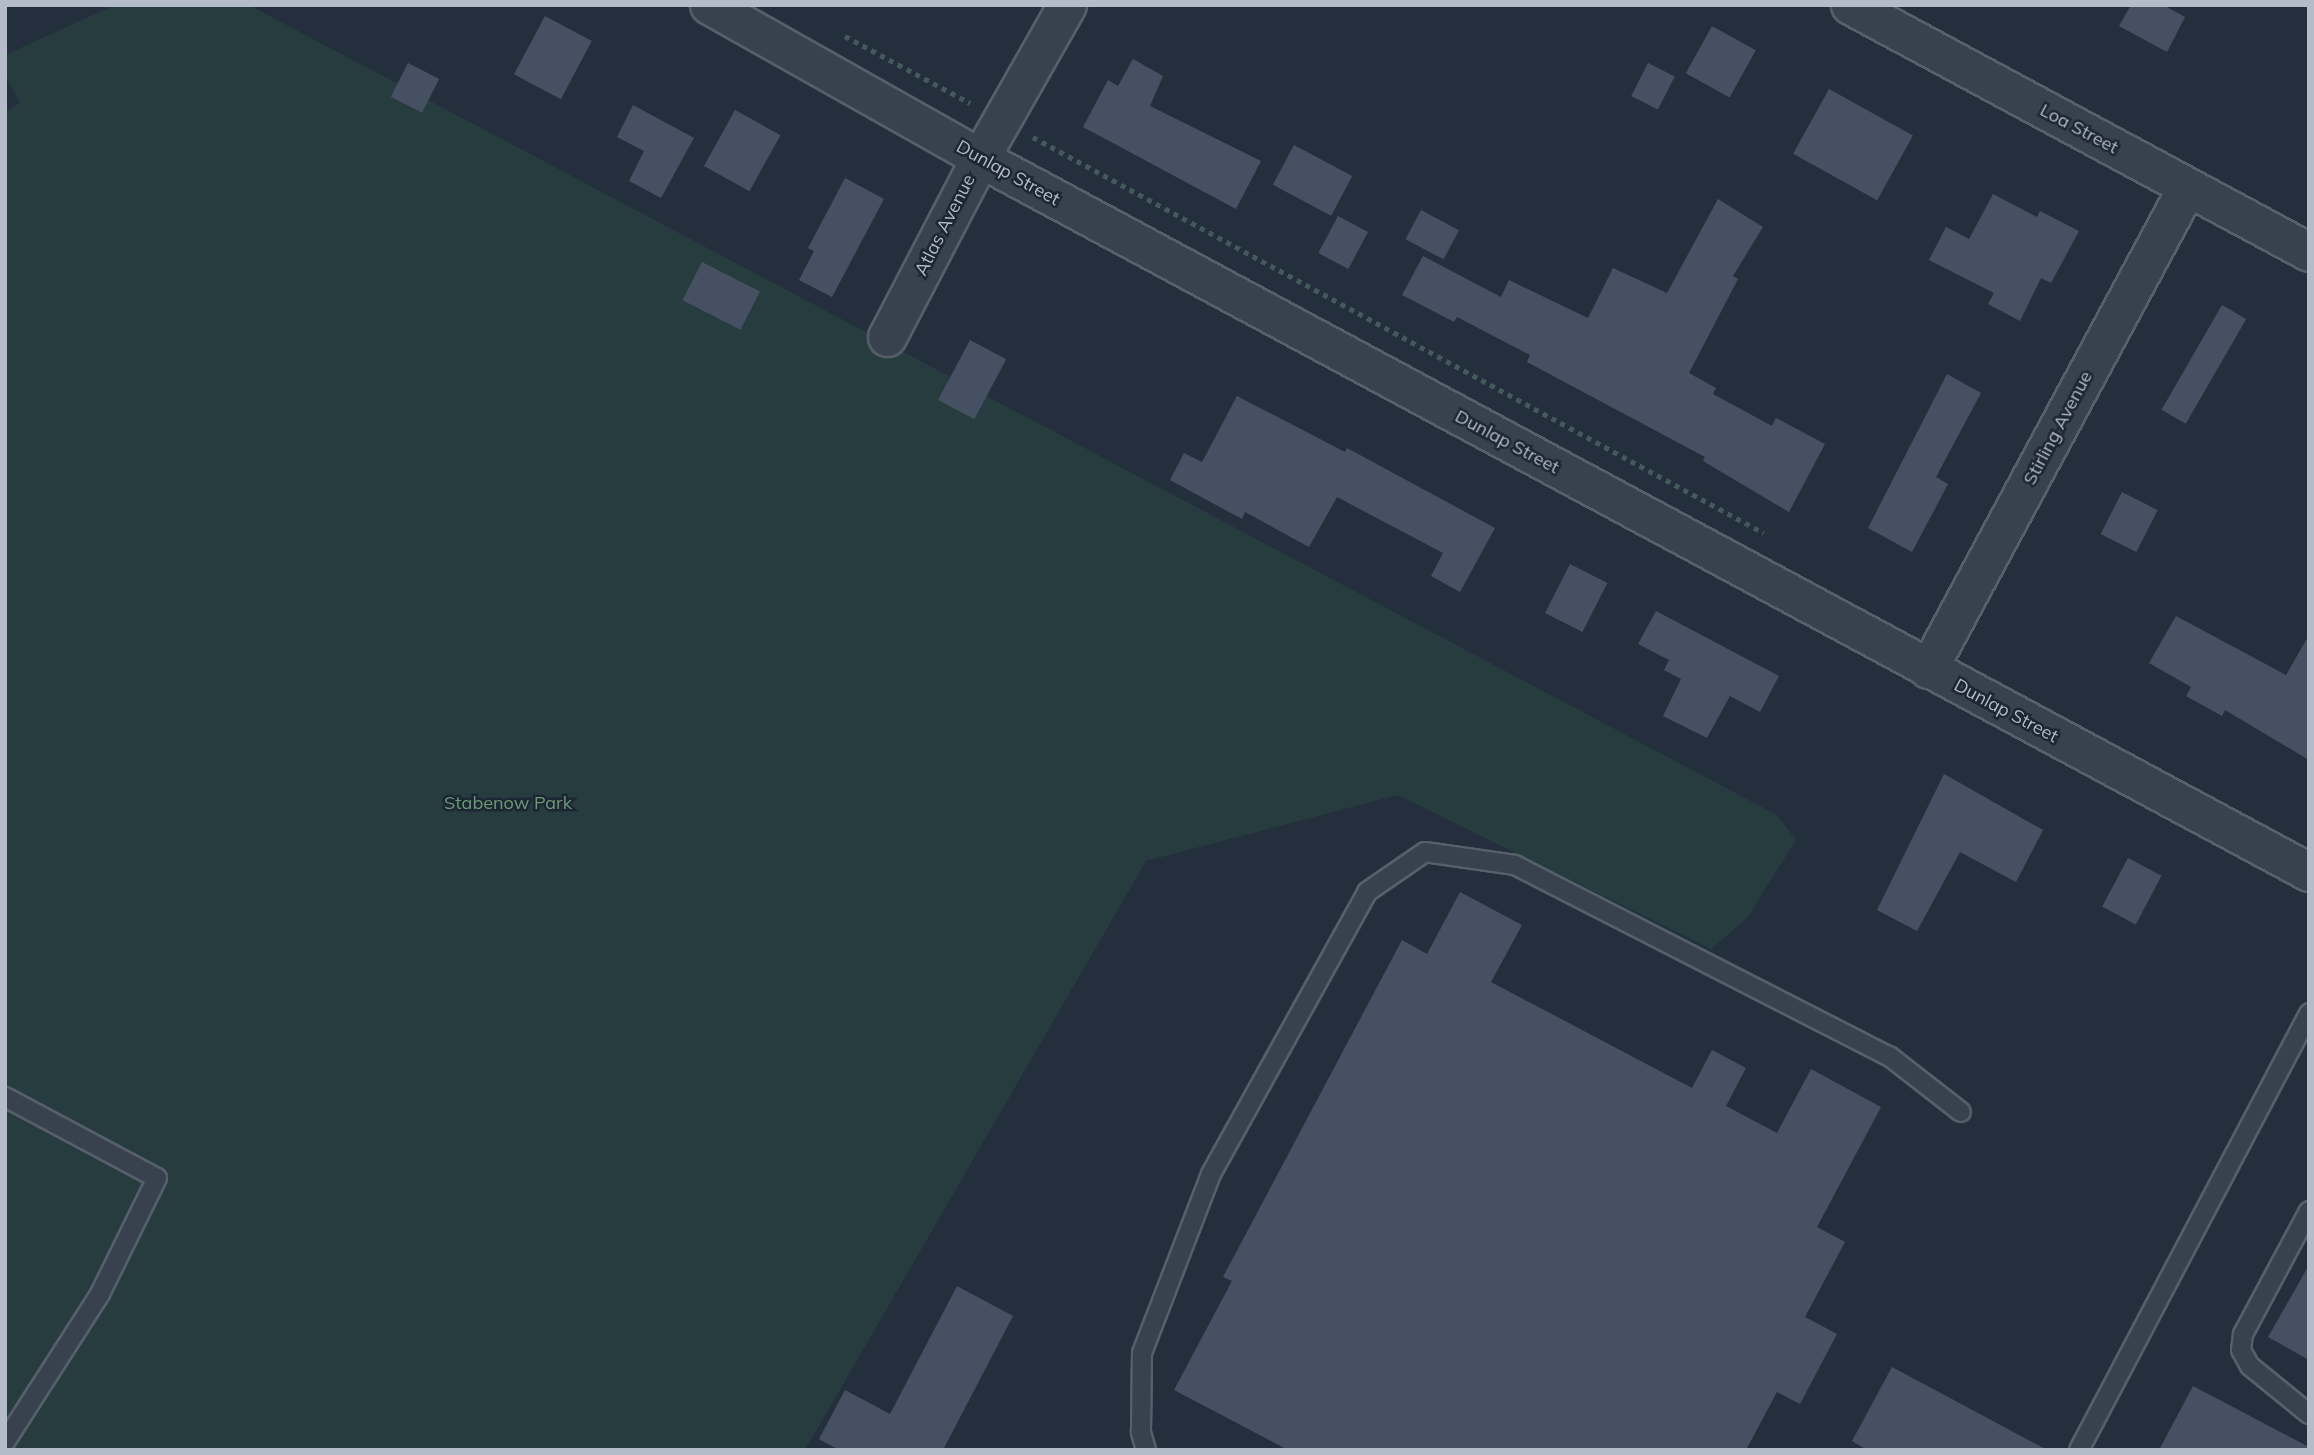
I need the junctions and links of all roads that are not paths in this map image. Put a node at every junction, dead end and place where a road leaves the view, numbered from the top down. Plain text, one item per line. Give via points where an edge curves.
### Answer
1 (709, 5) edge
2 (1067, 5) edge
3 (1850, 5) edge
4 (980, 158) junction
5 (2188, 187) junction
6 (2309, 252) edge
7 (887, 337) dead end
8 (1928, 668) junction
9 (2309, 872) edge
10 (2309, 1013) edge
11 (5, 1097) edge
12 (1961, 1112) dead end
13 (2309, 1211) edge
14 (2309, 1414) edge
15 (5, 1442) edge
16 (1146, 1450) edge
17 (2079, 1450) edge

1 - 4 street, Dunlap Street
2 - 4 street, Atlas Avenue
3 - 5 street, Loa Street
4 - 7 street, Atlas Avenue
4 - 8 street, Dunlap Street
5 - 6 street, Loa Street
5 - 8 street, Stirling Avenue
8 - 9 street, Dunlap Street
10 - 17 lane
11 - 15 lane via 157,1178 100,1294
12 - 16 lane via 1889,1056 1515,865 1424,852 1367,892 1212,1174 1142,1353 1141,1432
13 - 14 lane via 2243,1334 2241,1350 2250,1366

